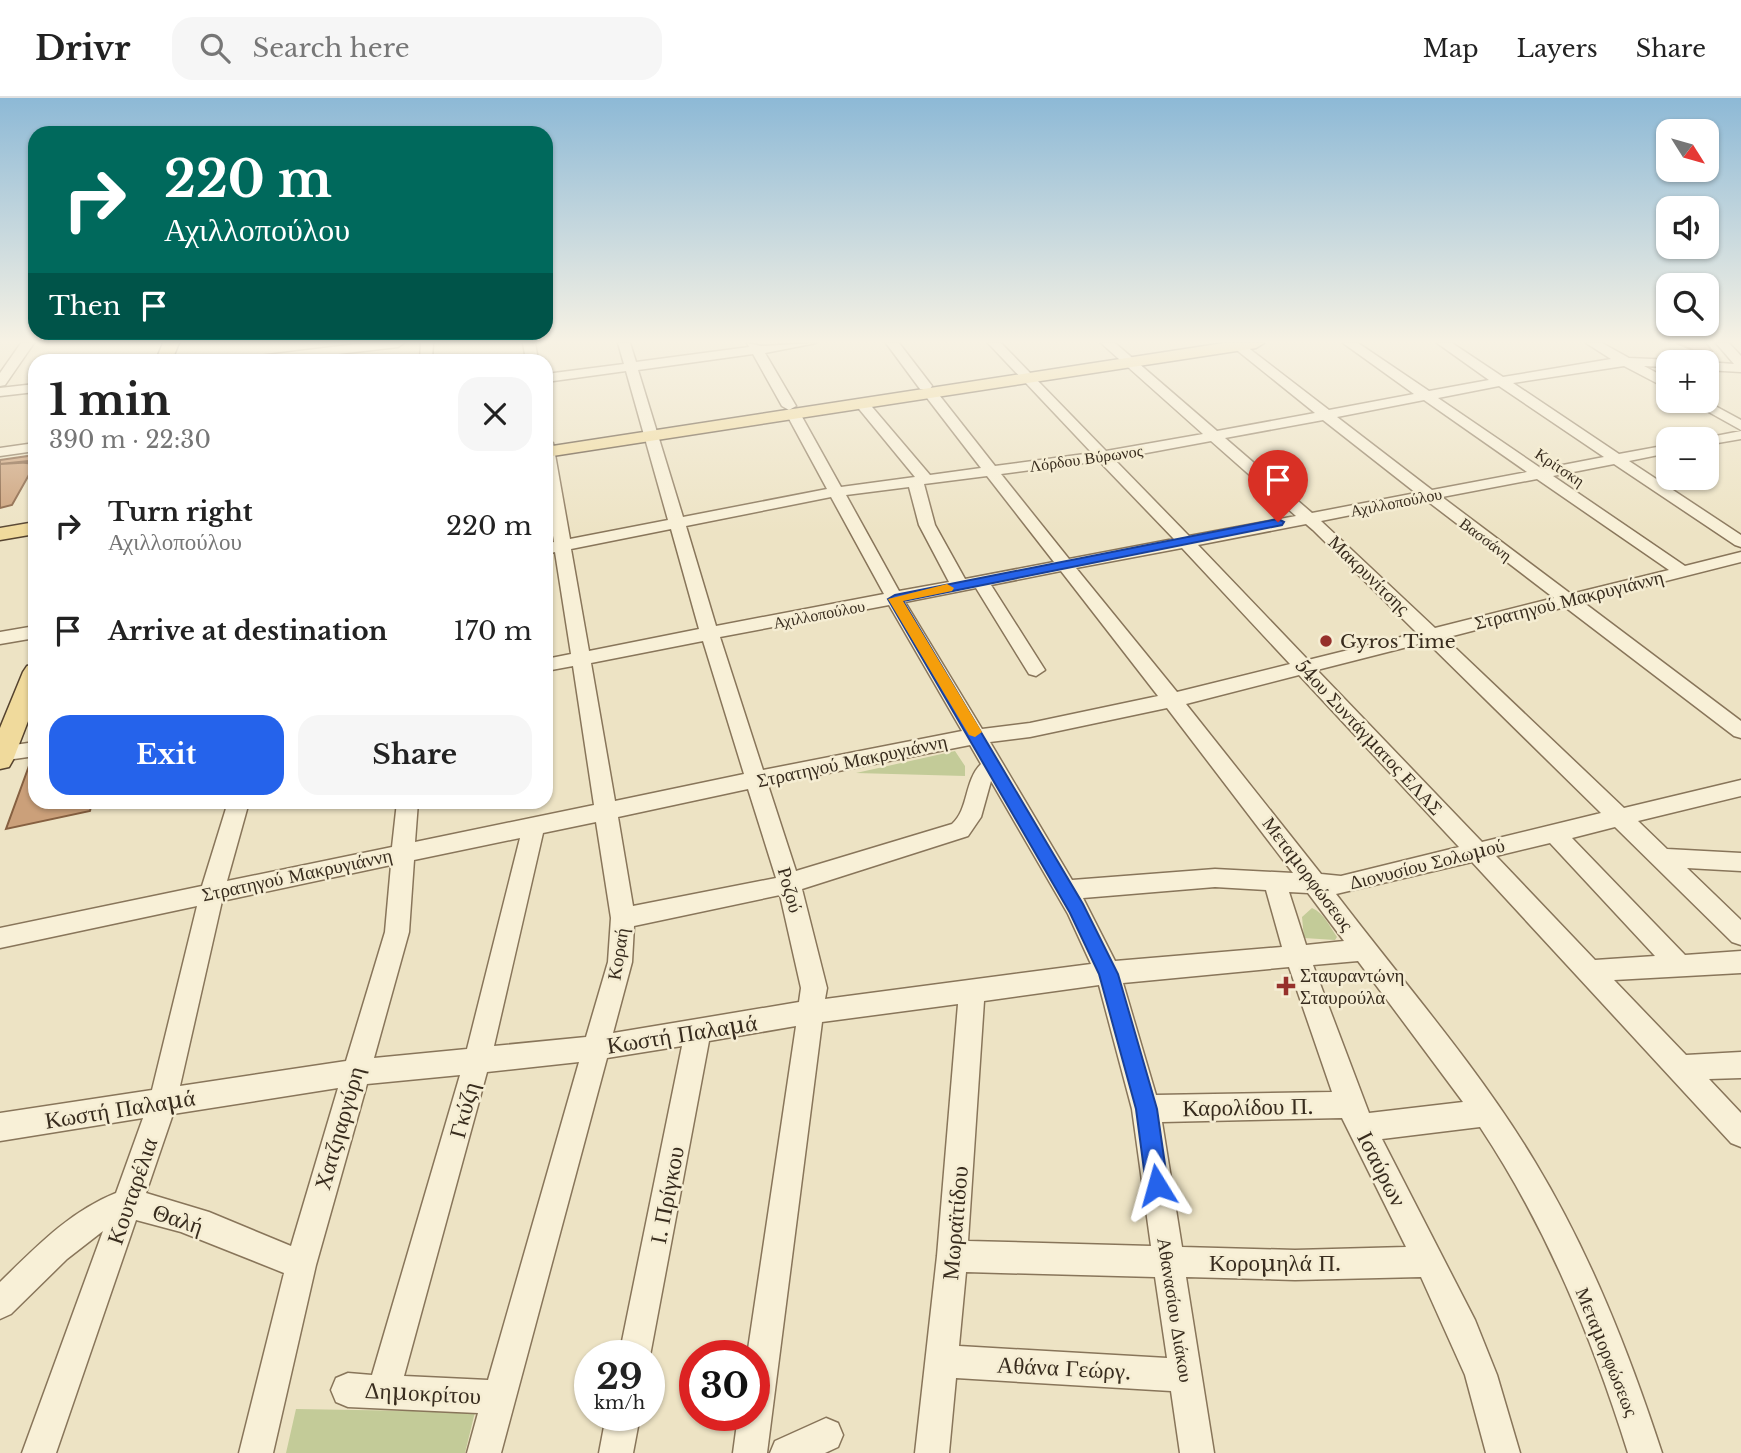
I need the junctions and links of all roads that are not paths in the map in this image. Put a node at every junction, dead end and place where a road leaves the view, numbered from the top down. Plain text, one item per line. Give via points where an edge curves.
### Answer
1 (643, 406) edge
2 (790, 406) edge
3 (818, 406) edge
4 (836, 406) edge
5 (864, 406) edge
6 (940, 406) edge
7 (1054, 406) edge
8 (1179, 406) edge
9 (1314, 406) edge
10 (1381, 406) edge
11 (1438, 406) edge
12 (1537, 406) edge
13 (792, 410) junction
14 (1718, 413) edge
15 (1327, 416) junction
16 (1741, 426) edge
17 (651, 432) junction
18 (1741, 435) edge
19 (1215, 437) junction
20 (1719, 439) edge
21 (553, 446) edge
22 (28, 448) edge
23 (1656, 451) edge
24 (0, 452) edge
25 (1104, 457) junction
26 (1617, 459) junction
27 (991, 472) junction
28 (1539, 474) junction
29 (921, 481) junction
30 (835, 492) junction
31 (1430, 496) junction
32 (1309, 518) junction
33 (28, 519) edge
34 (0, 523) edge
35 (678, 523) junction
36 (553, 525) edge
37 (28, 529) edge
38 (0, 534) edge
39 (1185, 541) junction
40 (1741, 542) edge
41 (555, 547) edge
42 (1741, 557) edge
43 (1063, 564) junction
44 (1683, 572) junction
45 (980, 581) junction
46 (960, 586) junction
47 (895, 599) junction
48 (1568, 601) junction
49 (28, 633) edge
50 (710, 635) junction
51 (1433, 635) junction
52 (0, 638) edge
53 (582, 659) junction
54 (553, 663) edge
55 (1304, 667) junction
56 (1036, 670) dead end
57 (28, 689) edge
58 (1173, 700) junction
59 (1741, 731) edge
60 (977, 736) junction
61 (28, 750) edge
62 (1, 756) edge
63 (994, 764) junction
64 (757, 781) junction
65 (1741, 789) edge
66 (235, 809) edge
67 (406, 809) edge
68 (606, 811) junction
69 (1620, 818) junction
70 (534, 826) junction
71 (1554, 833) junction
72 (402, 852) junction
73 (1478, 852) junction
74 (1662, 858) junction
75 (1741, 862) edge
76 (1274, 879) junction
77 (789, 884) junction
78 (1315, 885) junction
79 (1066, 891) junction
80 (212, 893) junction
81 (623, 918) junction
82 (1741, 935) edge
83 (0, 938) edge
84 (1364, 950) junction
85 (1297, 955) junction
86 (1741, 962) edge
87 (1680, 966) junction
88 (1590, 971) junction
89 (1108, 974) junction
90 (972, 993) junction
91 (812, 1012) junction
92 (697, 1034) junction
93 (594, 1048) junction
94 (477, 1061) junction
95 (1741, 1065) edge
96 (1679, 1068) junction
97 (354, 1073) junction
98 (163, 1102) junction
99 (1146, 1109) junction
100 (1487, 1113) junction
101 (1355, 1116) junction
102 (0, 1127) edge
103 (1741, 1133) edge
104 (128, 1205) junction
105 (952, 1256) junction
106 (1167, 1261) junction
107 (1429, 1262) junction
108 (301, 1265) junction
109 (0, 1303) edge
110 (638, 1340) edge
111 (943, 1361) junction
112 (1185, 1375) junction
113 (348, 1390) dead end
114 (383, 1392) junction
115 (498, 1396) junction
116 (620, 1431) edge
117 (825, 1436) dead end
118 (39, 1453) edge
119 (256, 1453) edge
120 (484, 1453) edge
121 (616, 1453) edge
122 (750, 1453) edge
123 (787, 1453) edge
124 (932, 1453) edge
125 (1197, 1453) edge
126 (1503, 1453) edge
127 (1645, 1453) edge

1 - 17 street, Ροζού
2 - 13 street, Αθανασίου Διάκου
3 - 13 main road
4 - 13 main road
5 - 29 street
6 - 27 street, Μεταμορφώσεως
7 - 25 street, 54ου Συντάγματος ΕΛΑΣ
8 - 19 street, Μακρυνίτσης
9 - 15 street, Βασσάνη
10 - 15 street, Λόρδου Βύρωνος
11 - 28 street, Κρίτσκη
12 - 26 street
13 - 17 main road
13 - 30 street, Αθανασίου Διάκου
14 - 16 street
15 - 19 street, Λόρδου Βύρωνος
15 - 31 street, Βασσάνη
17 - 21 main road
17 - 35 street, Ροζού
18 - 20 street
19 - 25 street, Λόρδου Βύρωνος
19 - 32 street, Μακρυνίτσης
22 - 24 street
23 - 26 street, Αχιλλοπούλου
25 - 27 street, Λόρδου Βύρωνος
25 - 39 street, 54ου Συντάγματος ΕΛΑΣ
26 - 28 street, Αχιλλοπούλου
26 - 40 street
27 - 29 street, Λόρδου Βύρωνος
27 - 43 street, Μεταμορφώσεως
28 - 31 street, Αχιλλοπούλου
28 - 44 street, Κρίτσκη
29 - 30 street, Λόρδου Βύρωνος
29 - 46 street via 928,525
30 - 35 street, Λόρδου Βύρωνος
30 - 47 street, Αθανασίου Διάκου
31 - 32 street, Αχιλλοπούλου
31 - 48 street, Βασσάνη
32 - 39 street, Αχιλλοπούλου
32 - 51 street, Μακρυνίτσης
33 - 34 main road
35 - 41 street, Λόρδου Βύρωνος
35 - 50 street, Ροζού
36 - 41 street, Κοραή
37 - 38 main road
39 - 43 street, Αχιλλοπούλου
39 - 55 street, 54ου Συντάγματος ΕΛΑΣ
41 - 53 street, Κοραή
42 - 44 street, Στρατηγού Μακρυγιάννη
43 - 45 street, Αχιλλοπούλου
43 - 58 street, Μεταμορφώσεως
44 - 48 street, Στρατηγού Μακρυγιάννη
45 - 46 street, Αχιλλοπούλου
45 - 56 street
46 - 47 street, Αχιλλοπούλου
47 - 50 street, Αχιλλοπούλου
47 - 60 street, Αθανασίου Διάκου
48 - 51 street, Στρατηγού Μακρυγιάννη
48 - 59 street, Βασσάνη
49 - 52 street
50 - 53 street, Αχιλλοπούλου
50 - 64 street, Ροζού
51 - 55 street, Στρατηγού Μακρυγιάννη
51 - 69 street, Μακρυνίτσης
53 - 54 street, Αχιλλοπούλου
53 - 68 street, Κοραή
55 - 58 street, Στρατηγού Μακρυγιάννη
55 - 73 street, 54ου Συντάγματος ΕΛΑΣ
57 - 62 main road
58 - 60 street, Στρατηγού Μακρυγιάννη via 1030,730
58 - 78 street, Μεταμορφώσεως
60 - 63 street, Αθανασίου Διάκου
60 - 64 street, Στρατηγού Μακρυγιάννη
61 - 62 street
63 - 77 street via 978,779 970,821 960,830
63 - 79 street, Αθανασίου Διάκου
64 - 68 street, Στρατηγού Μακρυγιάννη
64 - 77 street, Ροζού
65 - 69 street, Διονυσίου Σολωμού
66 - 80 street, Κουταρέλια
67 - 72 street, Χατζηαργύρη
68 - 70 street, Στρατηγού Μακρυγιάννη
68 - 81 street, Κοραή
69 - 71 street, Διονυσίου Σολωμού
69 - 74 street, Μακρυνίτσης
70 - 72 street, Στρατηγού Μακρυγιάννη
70 - 94 street, Γκύζη
71 - 73 street, Διονυσίου Σολωμού
71 - 87 street
72 - 80 street, Στρατηγού Μακρυγιάννη
72 - 97 street, Χατζηαργύρη via 397,932
73 - 78 street, Διονυσίου Σολωμού via 1341,885
73 - 88 street, 54ου Συντάγματος ΕΛΑΣ
74 - 75 street
74 - 82 street, Μακρυνίτσης
76 - 78 street, Διονυσίου Σολωμού
76 - 79 street, Διονυσίου Σολωμού via 1215,878
76 - 85 street, Ισαύρων
77 - 81 street
77 - 91 street, Ροζού via 812,972
78 - 84 street, Μεταμορφώσεως
79 - 89 street, Αθανασίου Διάκου
80 - 83 street, Στρατηγού Μακρυγιάννη
80 - 98 street, Κουταρέλια
81 - 93 street, Κοραή via 620,962
84 - 85 street, Κωστή Παλαμά
84 - 100 street, Μεταμορφώσεως
85 - 89 street, Κωστή Παλαμά
85 - 101 street, Ισαύρων
86 - 87 street
87 - 88 street
88 - 96 street, 54ου Συντάγματος ΕΛΑΣ
89 - 90 street, Κωστή Παλαμά
89 - 99 street, Αθανασίου Διάκου
90 - 91 street, Κωστή Παλαμά
90 - 105 street, Μωραϊτίδου
91 - 92 street, Κωστή Παλαμά
91 - 122 street, Ροζού
92 - 93 street, Κωστή Παλαμά
92 - 110 street, Ι. Πρίγκου
93 - 94 street, Κωστή Παλαμά
93 - 115 street, Κοραή
94 - 97 street, Κωστή Παλαμά
94 - 114 street, Γκύζη
95 - 96 street
96 - 103 street, 54ου Συντάγματος ΕΛΑΣ
97 - 98 street, Κωστή Παλαμά
97 - 108 street, Χατζηαργύρη
98 - 102 street, Κωστή Παλαμά
98 - 104 street, Κουταρέλια
99 - 101 street, Καρολίδου Π.
99 - 106 street, Αθανασίου Διάκου
100 - 101 street, Καρολίδου Π.
100 - 127 street, Μεταμορφώσεως via 1528,1177 1563,1245
101 - 107 street, Ισαύρων
104 - 108 street, Θαλή via 160,1211
104 - 109 street, Θαλή via 92,1221
104 - 118 street, Κουταρέλια
105 - 106 street, Κορομηλά Π.
105 - 111 street, Μωραϊτίδου
106 - 107 street, Κορομηλά Π. via 1295,1265
106 - 112 street, Αθανασίου Διάκου
107 - 126 street, Ισαύρων via 1464,1331
108 - 119 street, Χατζηαργύρη
111 - 112 street, Αθάνα Γεώργ.
111 - 124 street, Μωραϊτίδου
112 - 125 street, Αθανασίου Διάκου
113 - 114 street, Δημοκρίτου
114 - 115 street, Δημοκρίτου
115 - 120 street, Κοραή
116 - 121 street
117 - 123 street

